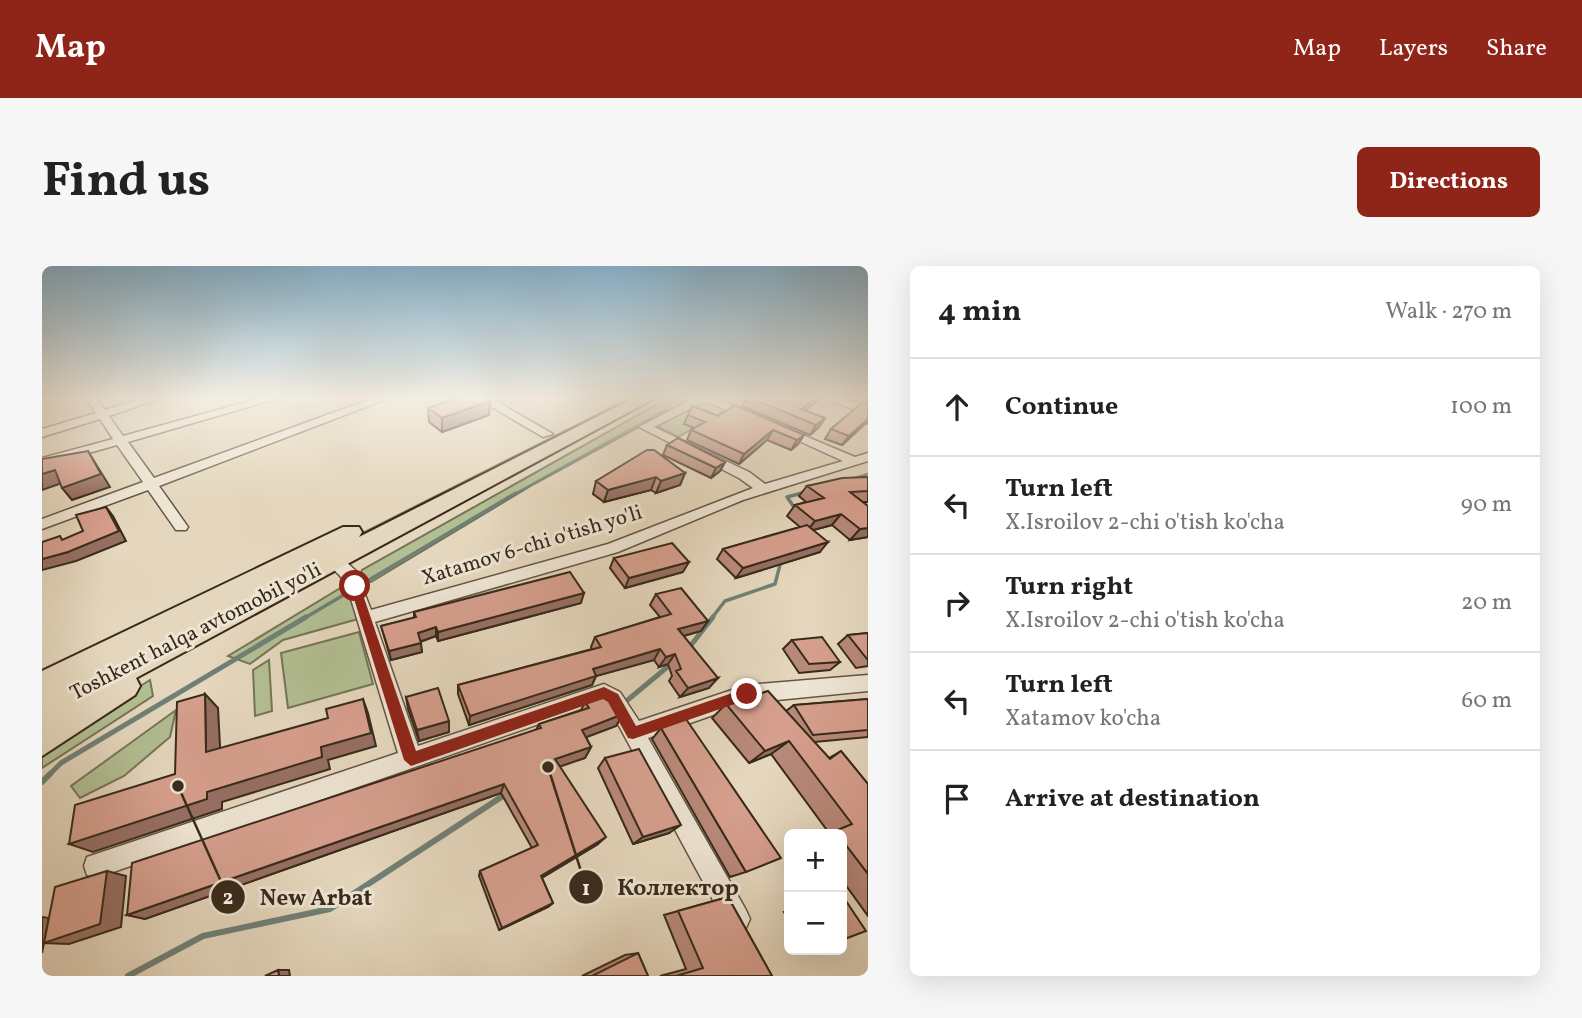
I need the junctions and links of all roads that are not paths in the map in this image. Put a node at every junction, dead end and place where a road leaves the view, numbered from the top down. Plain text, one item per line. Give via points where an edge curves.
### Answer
1 (114, 430) edge
2 (156, 430) edge
3 (296, 430) edge
4 (540, 430) edge
5 (555, 430) edge
6 (585, 430) edge
7 (649, 430) edge
8 (788, 430) edge
9 (547, 434) junction
10 (120, 440) junction
11 (861, 459) edge
12 (42, 462) edge
13 (151, 483) junction
14 (763, 489) junction
15 (42, 524) edge
16 (181, 527) dead end
17 (334, 560) junction
18 (360, 602) junction
19 (192, 622) junction
20 (42, 667) edge
21 (868, 682) edge
22 (42, 685) edge
23 (42, 712) edge
24 (625, 718) junction
25 (42, 741) edge
26 (411, 760) junction
27 (96, 866) dead end
28 (749, 940) edge

1 - 10 street
2 - 10 street
3 - 13 street
4 - 9 street
5 - 9 highway, Toshkent halqa avtomobil yo'li
6 - 17 highway, Toshkent halqa avtomobil yo'li
7 - 14 street via 744,475
8 - 11 street
9 - 19 highway, Toshkent halqa avtomobil yo'li
10 - 12 street
10 - 13 street
11 - 14 street, Xatamov 6-chi o'tish yo'li
13 - 15 street
13 - 16 street
14 - 18 street, Xatamov 6-chi o'tish yo'li via 613,548
17 - 18 street via 350,575
17 - 19 highway, Toshkent halqa avtomobil yo'li
18 - 26 street
19 - 20 highway
19 - 22 highway, Toshkent halqa avtomobil yo'li
19 - 23 highway, Toshkent halqa avtomobil yo'li
19 - 25 highway via 150,671
21 - 24 street via 747,694
24 - 26 street via 604,693
24 - 28 street
26 - 27 street

